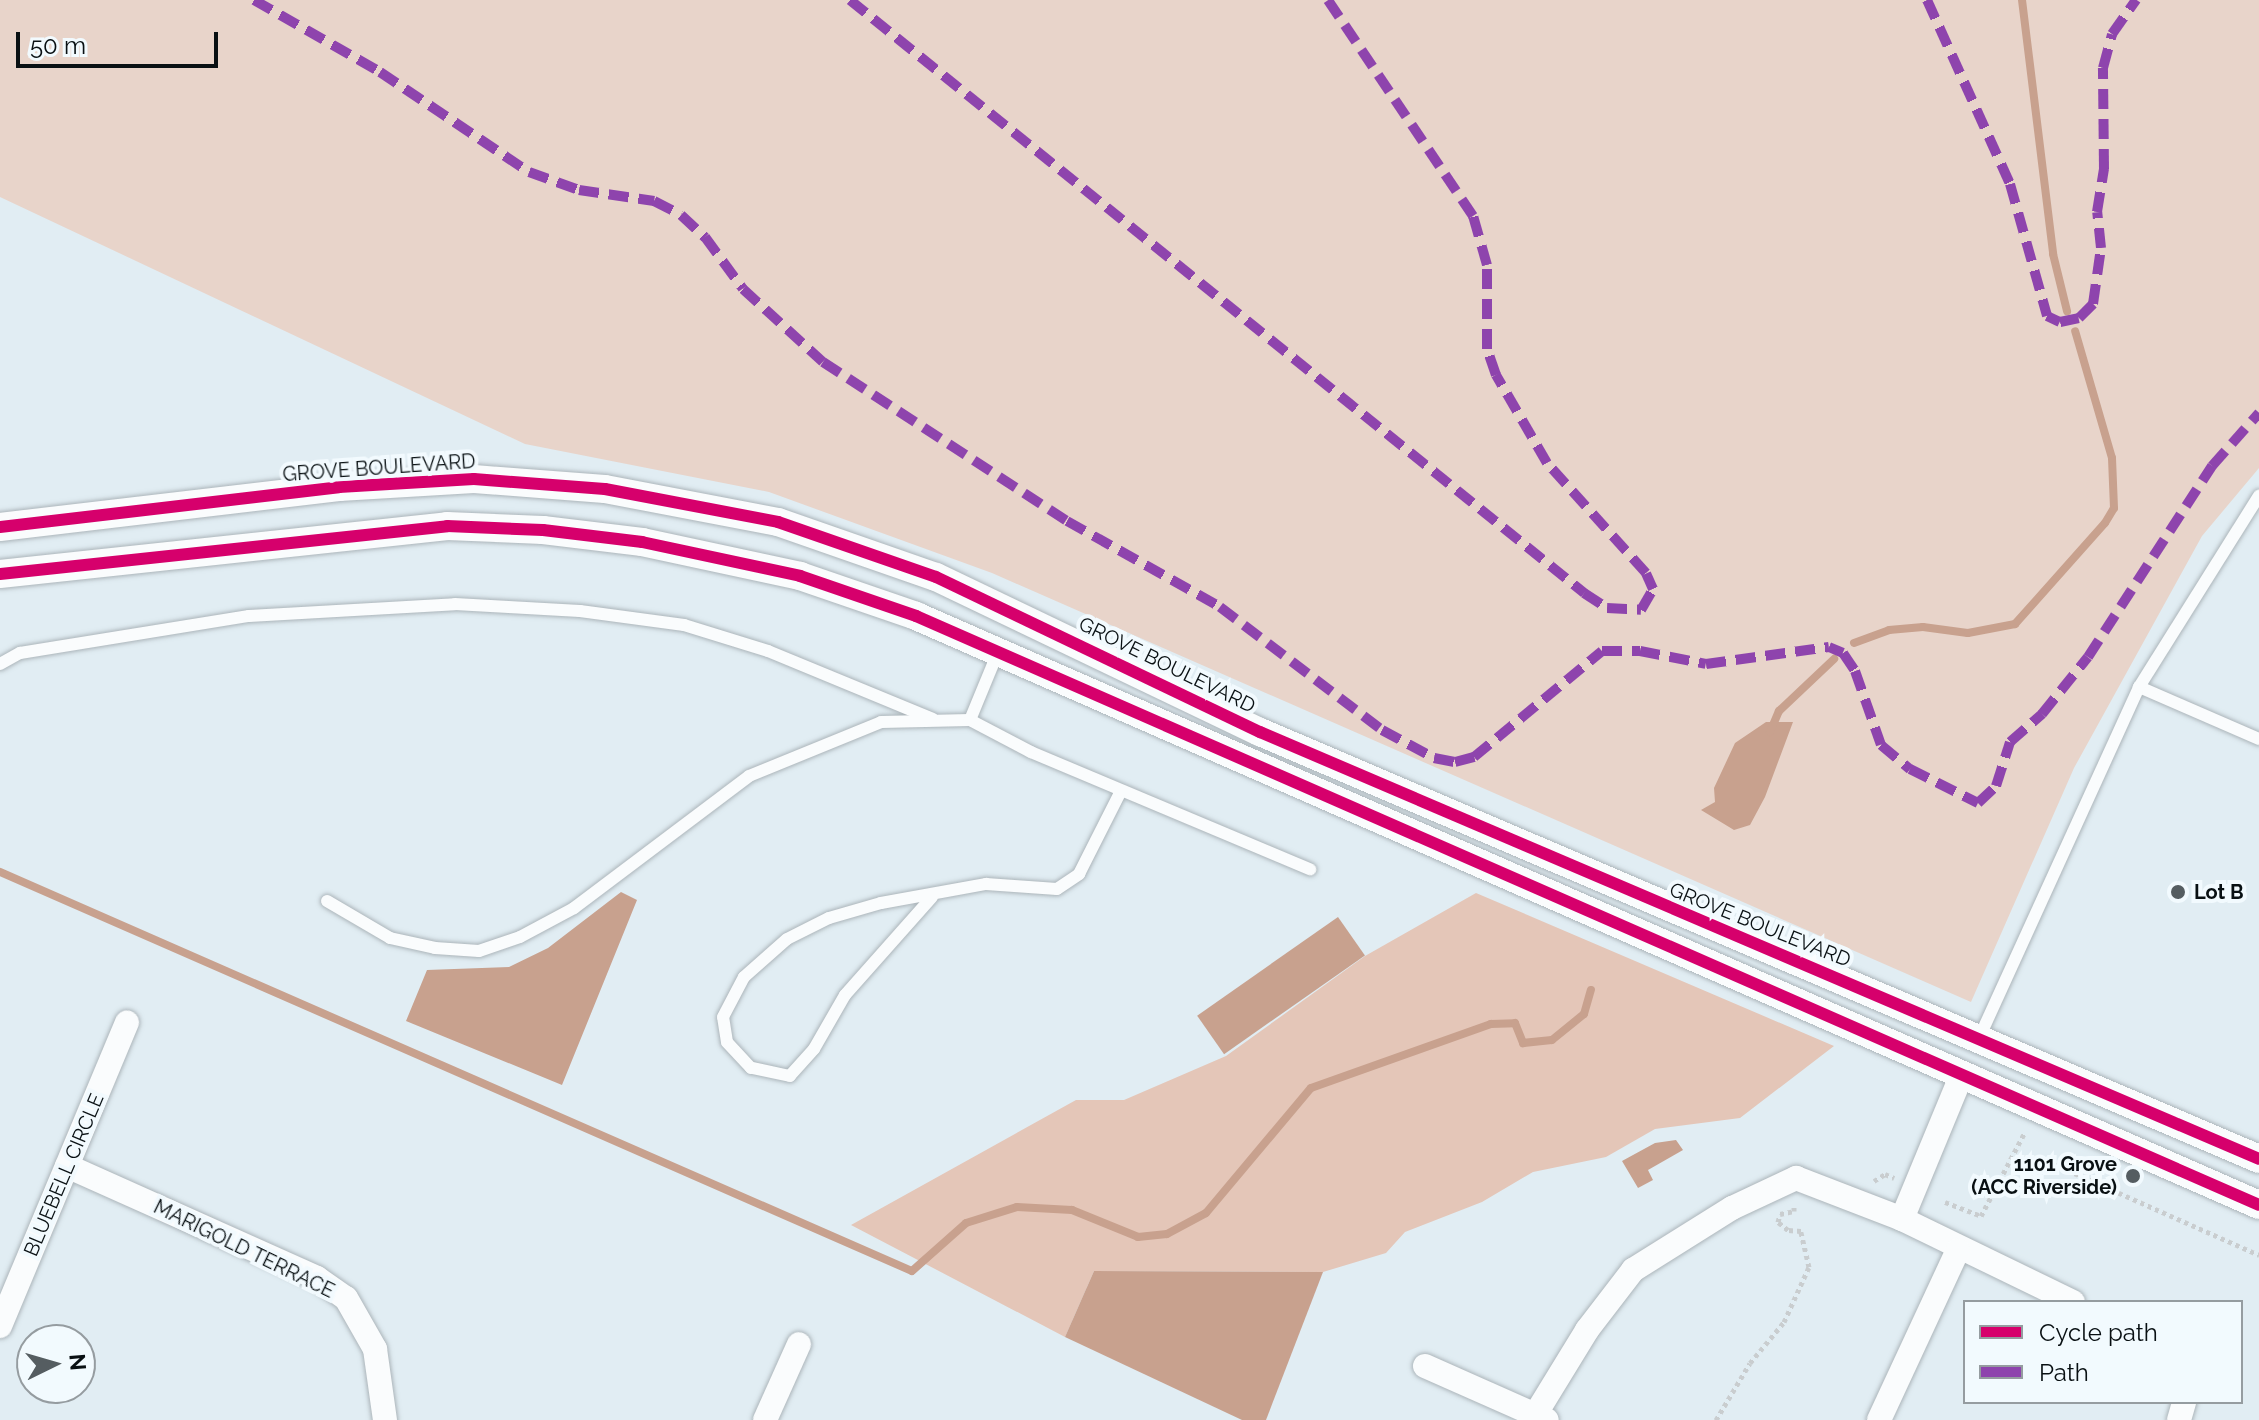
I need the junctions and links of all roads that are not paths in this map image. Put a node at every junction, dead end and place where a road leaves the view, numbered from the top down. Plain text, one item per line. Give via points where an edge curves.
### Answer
1 (2259, 496) edge
2 (0, 527) edge
3 (0, 574) edge
4 (1015, 615) junction
5 (998, 652) junction
6 (0, 664) edge
7 (2139, 687) junction
8 (933, 719) junction
9 (970, 720) junction
10 (2259, 739) edge
11 (1121, 791) junction
12 (1310, 869) dead end
13 (932, 897) junction
14 (327, 901) dead end
15 (127, 1023) dead end
16 (1980, 1036) junction
17 (1962, 1074) junction
18 (2259, 1159) edge
19 (67, 1166) junction
20 (2259, 1205) edge
21 (1902, 1219) junction
22 (1958, 1250) junction
23 (2069, 1300) edge
24 (0, 1326) edge
25 (799, 1344) dead end
26 (1425, 1366) dead end
27 (1541, 1418) edge
28 (385, 1420) edge
29 (765, 1420) edge
30 (1879, 1420) edge

1 - 7 lane
2 - 4 street, GROVE BOULEVARD via 405,481 531,482 676,500 778,522 889,558
3 - 5 street via 377,530 543,530 745,561 916,616
4 - 5 street
4 - 16 street, GROVE BOULEVARD via 1260,732 1625,892
5 - 9 lane
5 - 17 street
6 - 8 lane via 20,653 249,616 455,604 684,625 781,656
7 - 10 lane
7 - 16 lane
8 - 9 lane
8 - 14 lane via 881,722 749,776 574,908 520,937 479,951 390,938
9 - 11 lane
11 - 12 lane
11 - 13 lane via 1079,874 1057,889 986,884
13 - 13 lane via 842,914 787,939 744,977 723,1017 727,1042 751,1068 790,1076 814,1049 845,995
15 - 19 street, BLUEBELL CIRCLE
16 - 17 street
16 - 18 street, GROVE BOULEVARD
17 - 20 street
17 - 21 street
19 - 24 street, BLUEBELL CIRCLE
19 - 28 street, MARIGOLD TERRACE via 317,1278 346,1298 375,1349
21 - 22 street
21 - 27 street via 1796,1178 1732,1208 1633,1270 1587,1330
22 - 23 street
22 - 30 street
25 - 29 street
26 - 27 street

